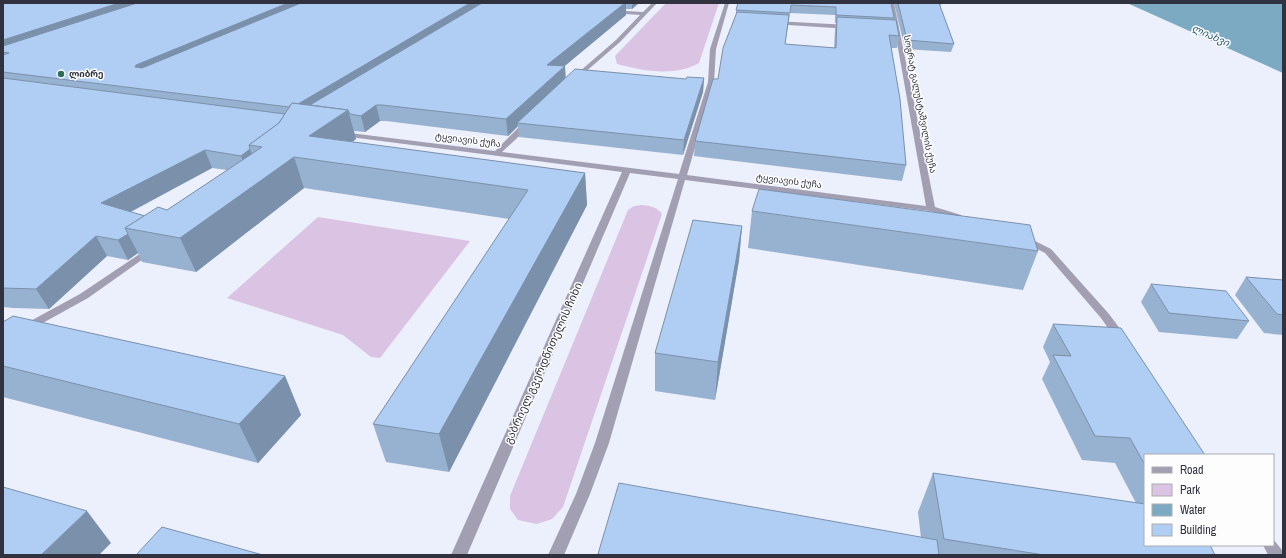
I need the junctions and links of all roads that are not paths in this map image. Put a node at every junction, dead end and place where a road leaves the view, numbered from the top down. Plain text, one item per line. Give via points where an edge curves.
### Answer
1 (655, 3) edge
2 (727, 3) edge
3 (892, 3) edge
4 (607, 10) edge
5 (644, 14) junction
6 (722, 20) junction
7 (730, 20) dead end
8 (770, 22) edge
9 (857, 28) edge
10 (889, 29) edge
11 (897, 30) junction
12 (583, 70) junction
13 (597, 72) edge
14 (703, 81) edge
15 (711, 82) junction
16 (567, 86) edge
17 (534, 117) edge
18 (335, 133) edge
19 (496, 154) junction
20 (626, 170) junction
21 (683, 177) junction
22 (931, 209) junction
23 (968, 220) edge
24 (1013, 235) edge
25 (161, 243) edge
26 (3, 341) edge
27 (1128, 347) edge
28 (1271, 546) edge
29 (459, 555) edge
30 (556, 555) edge
31 (1277, 555) edge

1 - 5 street
2 - 6 street
3 - 11 street, სოგრატ გალუსტაშვილის ქუჩა
4 - 5 street
5 - 12 street via 618,41
6 - 7 street
6 - 15 street via 713,49
8 - 9 street
10 - 11 street
11 - 22 street, სოგრატ გალუსტაშვილის ქუჩა
12 - 13 street
12 - 16 street
14 - 15 street
15 - 21 street
17 - 19 street
18 - 19 street, ტყვიავის ქუჩა
19 - 20 street, ტყვიავის ქუჩა
20 - 21 street, ტყვიავის ქუჩა
20 - 29 street, გაბრიელ გვერდწითელის ჩიხი
21 - 22 street, ტყვიავის ქუჩა
21 - 30 street via 602,443
22 - 23 street, ტყვიავის ქუჩა
24 - 27 street via 1048,251 1106,316
25 - 26 street via 84,296
28 - 31 street

